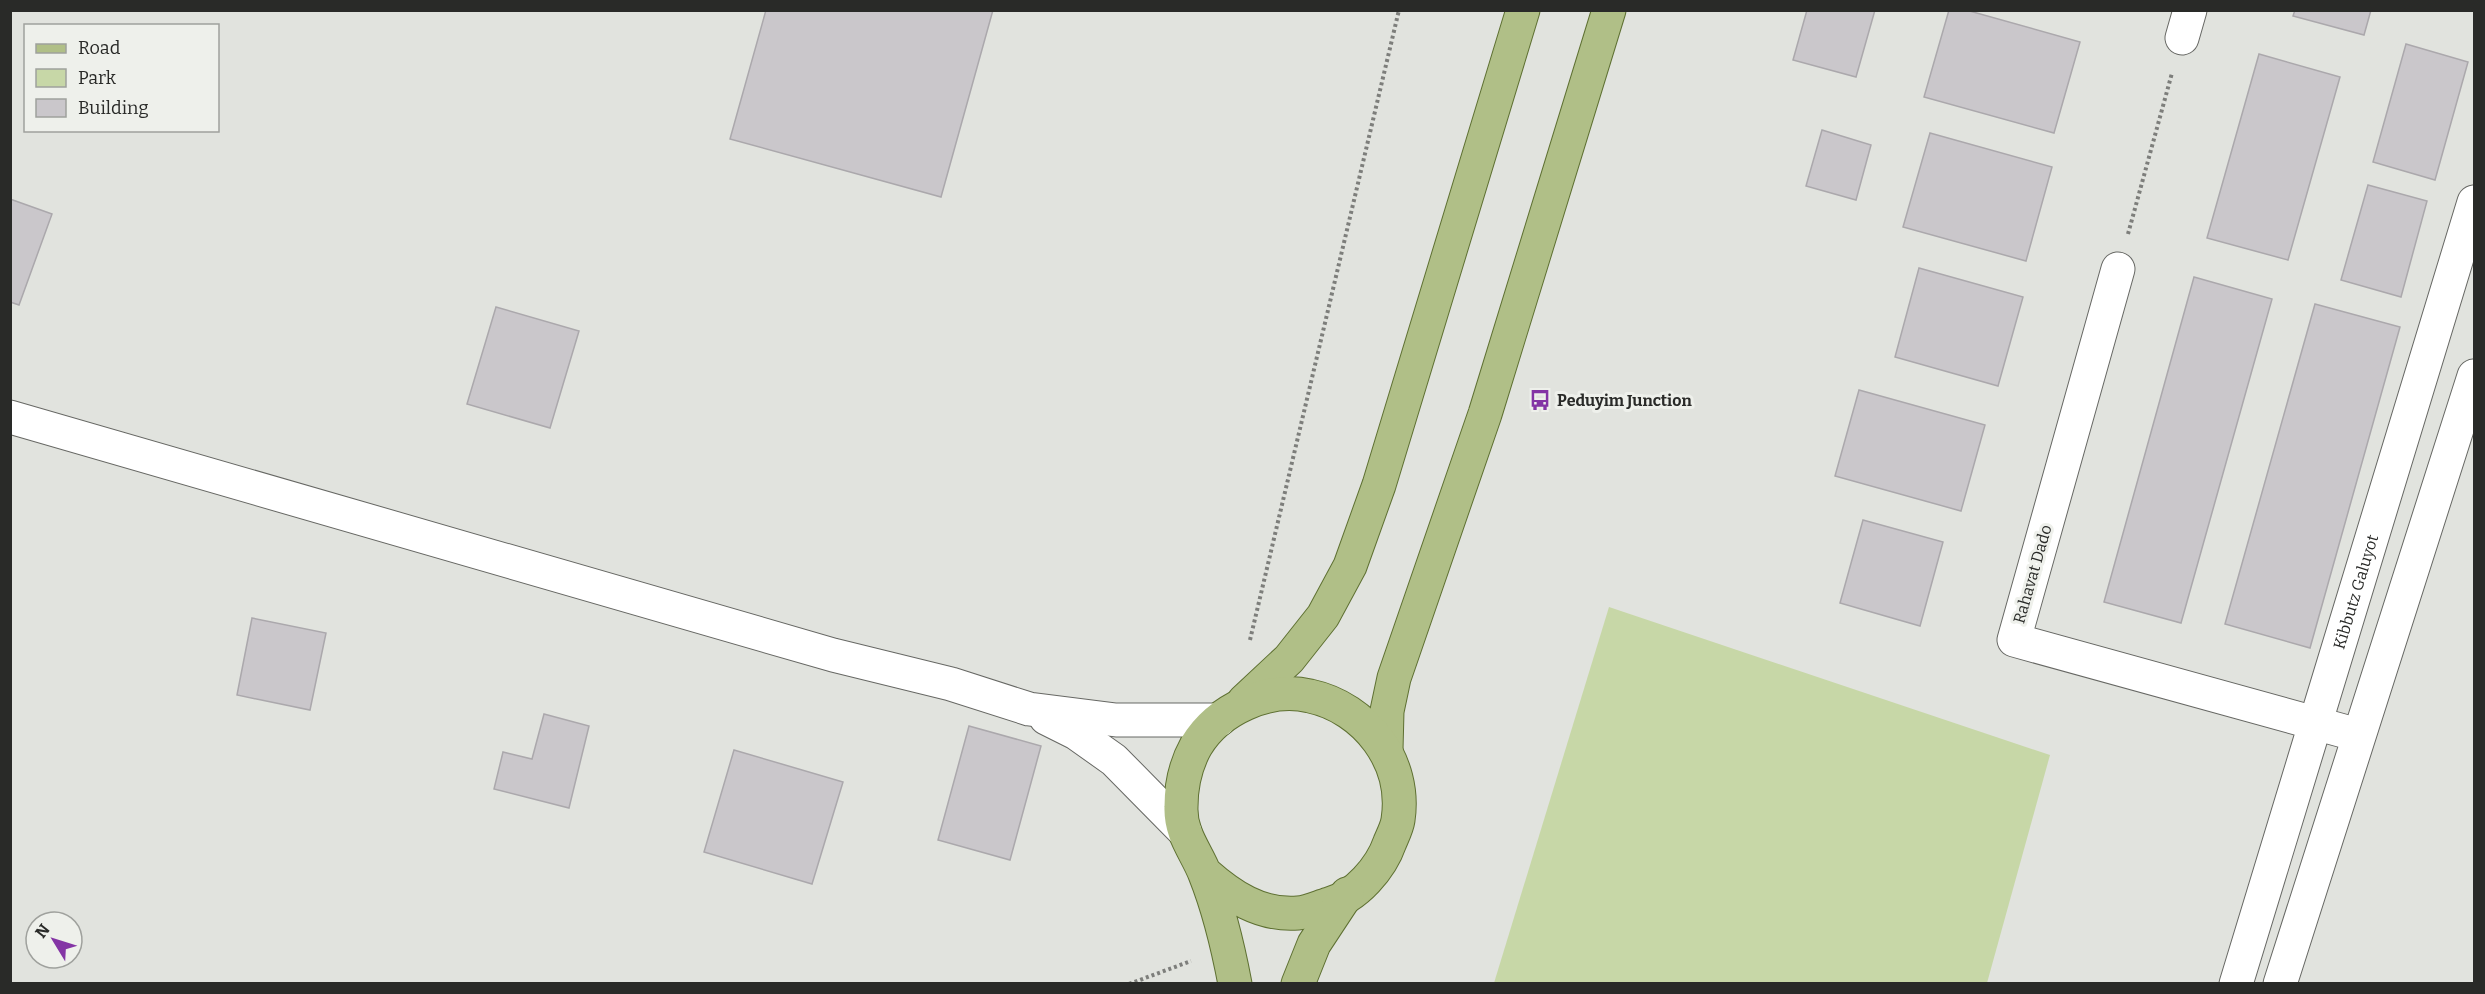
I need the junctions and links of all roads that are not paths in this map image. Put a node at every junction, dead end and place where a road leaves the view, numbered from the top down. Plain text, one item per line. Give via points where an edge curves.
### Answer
1 (1523, 10) edge
2 (1609, 10) edge
3 (2475, 202) edge
4 (2118, 269) road end
5 (2475, 376) edge
6 (10, 417) edge
7 (1029, 709) junction
8 (1226, 716) junction
9 (2314, 724) junction
10 (2358, 735) junction
11 (1386, 750) junction
12 (1185, 832) junction
13 (1205, 873) junction
14 (1347, 894) junction
15 (1235, 984) edge
16 (1298, 984) edge
17 (2236, 984) edge
18 (2280, 984) edge

1 - 8 main road via 1379,485 1350,566 1323,616 1289,659
2 - 11 main road via 1485,414 1394,678 1387,711
3 - 9 street, Kibbutz Galuyot
4 - 9 street, Rahavat Dado via 2014,640
5 - 10 street
6 - 7 street
7 - 8 street via 1116,720
7 - 12 street via 1114,760
8 - 11 main road via 1246,703 1278,694 1309,695 1338,705 1363,722
8 - 12 main road via 1197,745 1184,775 1180,809
9 - 10 street, Rahavat Dado
9 - 17 street, Kibbutz Galuyot
10 - 18 street
11 - 14 main road via 1397,784 1398,820 1386,855 1364,884
12 - 13 main road
13 - 14 main road via 1230,895 1262,909 1298,913 1333,903
13 - 15 main road via 1229,948
14 - 16 main road via 1314,944

